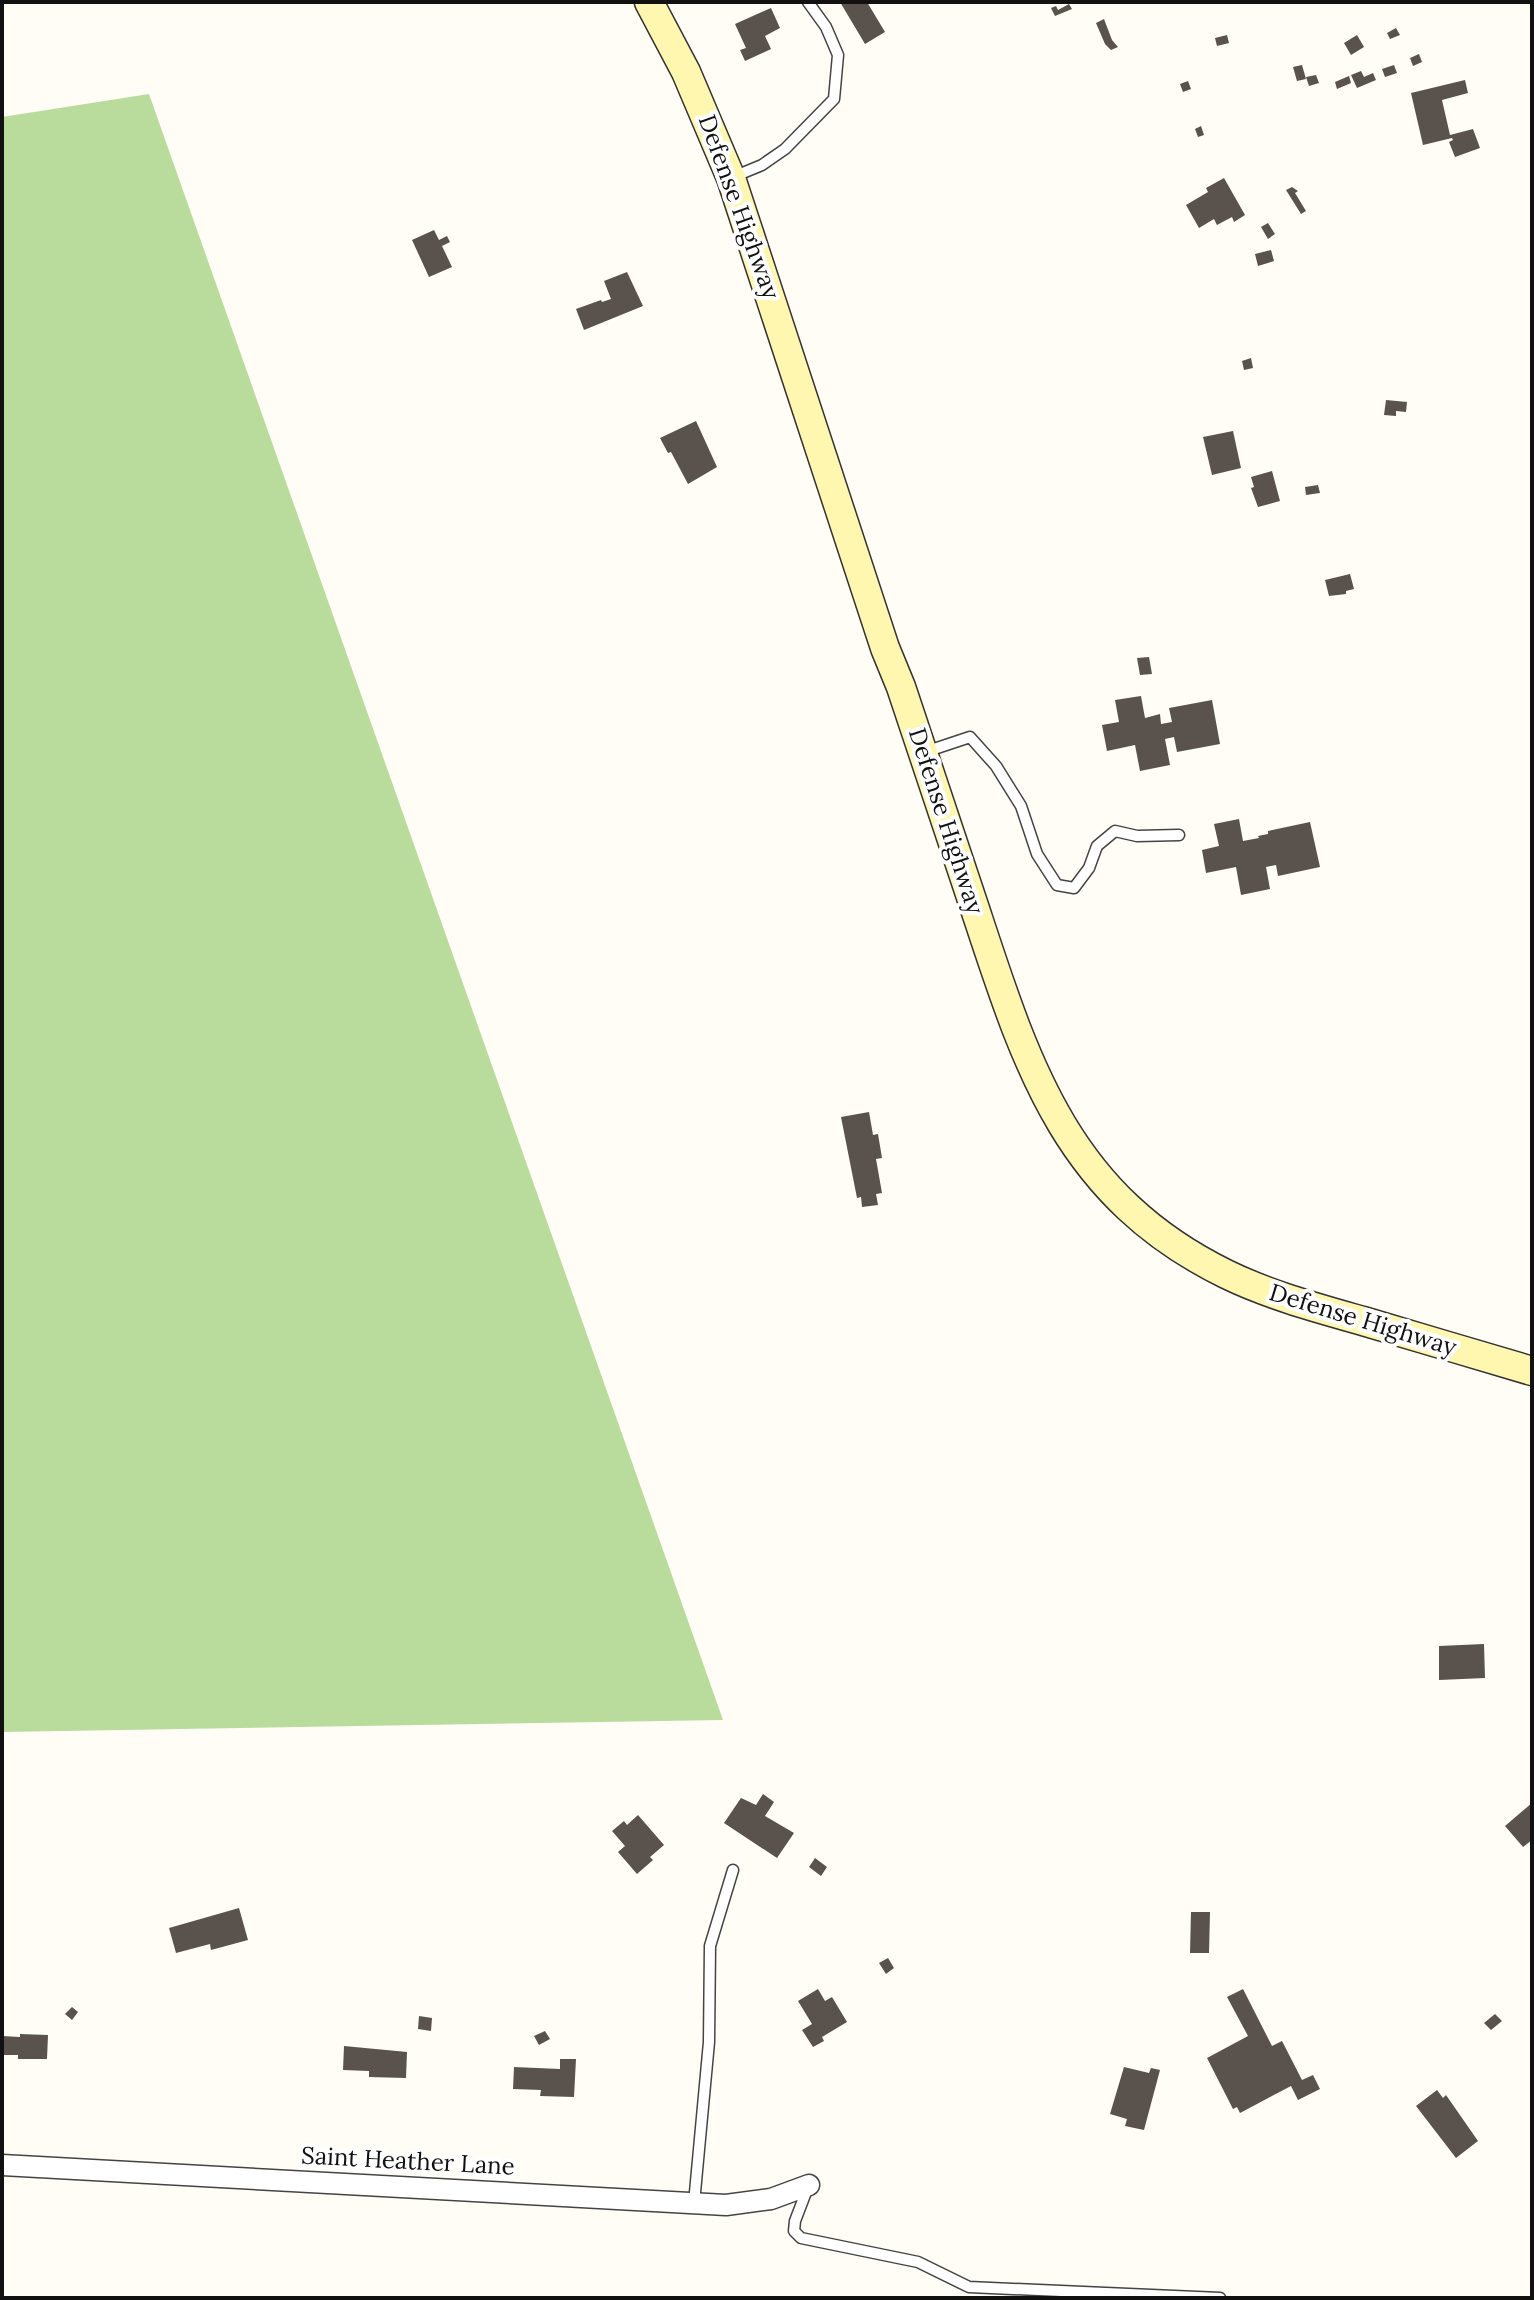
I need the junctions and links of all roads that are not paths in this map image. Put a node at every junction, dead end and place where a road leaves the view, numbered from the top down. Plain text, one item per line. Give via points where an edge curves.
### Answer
1 (649, 2) edge
2 (808, 2) edge
3 (731, 178) junction
4 (923, 753) junction
5 (1179, 835) dead end
6 (1532, 1371) edge
7 (733, 1870) dead end
8 (2, 2165) edge
9 (809, 2185) joint
10 (694, 2203) junction
11 (1220, 2298) edge

1 - 3 main road, Defense Highway
2 - 3 lane via 838,55 834,99 785,149
3 - 4 main road, Defense Highway
4 - 5 lane via 970,737 1021,806 1037,854 1057,885 1074,888 1097,846 1115,831
4 - 6 main road, Defense Highway via 1029,1061 1061,1126 1112,1191 1158,1233 1227,1274 1301,1303
7 - 10 lane via 710,1946 709,2042
8 - 10 street, Saint Heather Lane
9 - 10 street, Saint Heather Lane via 771,2199
9 - 11 lane via 795,2221 794,2231 801,2238 918,2262 969,2287

